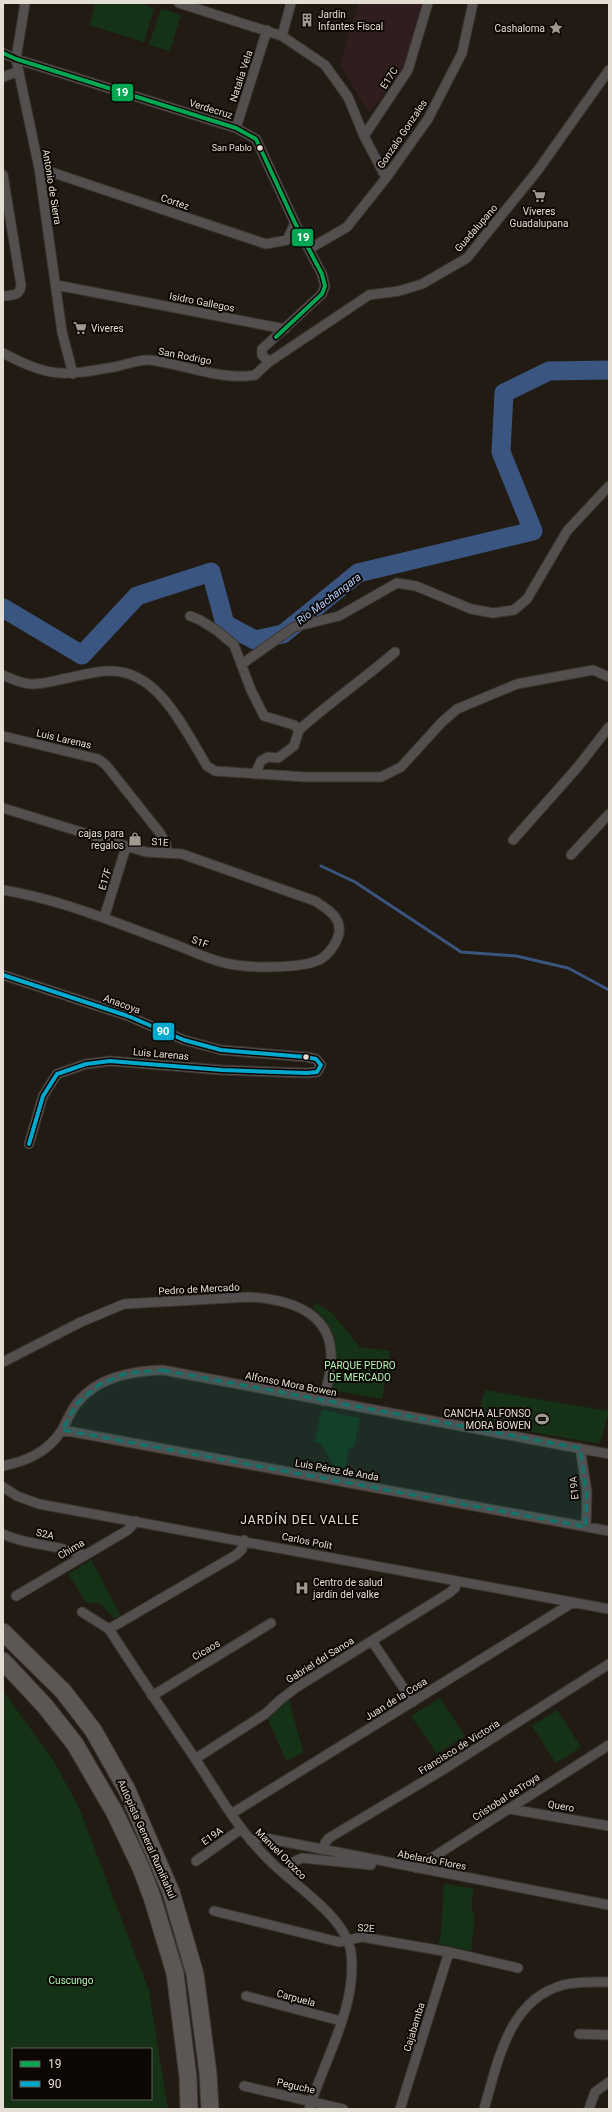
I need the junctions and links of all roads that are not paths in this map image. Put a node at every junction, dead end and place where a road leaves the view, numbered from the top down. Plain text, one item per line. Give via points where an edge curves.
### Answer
1 (25, 3) edge
2 (179, 3) edge
3 (291, 3) edge
4 (428, 3) edge
5 (470, 4) edge
6 (267, 30) junction
7 (282, 36) junction
8 (3, 53) edge
9 (16, 59) junction
10 (609, 70) edge
11 (19, 71) junction
12 (3, 77) edge
13 (236, 128) junction
14 (364, 136) junction
15 (39, 168) junction
16 (3, 175) edge
17 (386, 178) junction
18 (6, 212) edge
19 (295, 222) junction
20 (309, 249) junction
21 (56, 285) junction
22 (3, 296) edge
23 (285, 329) junction
24 (3, 353) edge
25 (269, 362) junction
26 (73, 374) junction
27 (609, 486) edge
28 (190, 616) dead end
29 (395, 652) dead end
30 (242, 664) junction
31 (3, 675) edge
32 (609, 677) edge
33 (609, 727) edge
34 (299, 730) junction
35 (3, 736) edge
36 (255, 774) junction
37 (3, 808) edge
38 (609, 814) edge
39 (513, 840) dead end
40 (126, 847) junction
41 (167, 853) junction
42 (571, 855) dead end
43 (3, 890) edge
44 (315, 902) joint
45 (104, 918) junction
46 (3, 975) edge
47 (306, 1057) joint
48 (28, 1144) dead end
49 (3, 1362) edge
50 (324, 1402) junction
51 (62, 1430) junction
52 (580, 1448) junction
53 (609, 1454) edge
54 (3, 1466) edge
55 (3, 1487) edge
56 (136, 1520) junction
57 (586, 1527) junction
58 (609, 1531) edge
59 (3, 1534) edge
60 (244, 1540) junction
61 (83, 1555) junction
62 (456, 1581) junction
63 (16, 1596) dead end
64 (572, 1602) junction
65 (609, 1609) edge
66 (82, 1612) dead end
67 (271, 1622) dead end
68 (109, 1629) junction
69 (3, 1632) edge
70 (372, 1641) junction
71 (3, 1661) edge
72 (609, 1664) edge
73 (152, 1696) junction
74 (413, 1702) junction
75 (609, 1746) edge
76 (195, 1759) junction
77 (510, 1809) junction
78 (231, 1814) junction
79 (609, 1826) edge
80 (241, 1829) junction
81 (251, 1841) junction
82 (323, 1849) junction
83 (196, 1861) dead end
84 (396, 1864) junction
85 (416, 1868) junction
86 (287, 1876) junction
87 (609, 1905) edge
88 (214, 1911) dead end
89 (348, 1939) junction
90 (449, 1952) junction
91 (518, 1968) dead end
92 (609, 1982) edge
93 (246, 1996) dead end
94 (341, 2021) junction
95 (579, 2034) dead end
96 (609, 2035) edge
97 (609, 2082) edge
98 (244, 2086) dead end
99 (310, 2105) edge
100 (189, 2109) edge
101 (210, 2109) edge
102 (343, 2109) edge
103 (400, 2109) edge
104 (484, 2109) edge
105 (589, 2109) edge

1 - 9 street, Antonio de Sierra
2 - 6 street
3 - 7 street
4 - 14 street, E17C via 408,70
5 - 17 street, Gonzalo Gonzales via 462,53 428,119
6 - 7 street
6 - 13 street, Natalia Vela
7 - 14 street via 325,65 348,97
8 - 9 street, Verdecruz
9 - 11 street, Antonio de Sierra
9 - 13 street, Verdecruz
10 - 25 street, Guadalupano via 538,170 467,258 422,284 399,291 369,295
11 - 12 street
11 - 15 street, Antonio de Sierra
13 - 19 street, Verdecruz via 256,139
14 - 17 street
15 - 19 street, Cortez via 266,244 287,240
15 - 21 street, Antonio de Sierra
16 - 18 street
17 - 20 street, Gonzalo Gonzales via 347,227
18 - 22 street via 21,284 17,295
19 - 20 street, Verdecruz
20 - 23 street, Verdecruz via 322,274 322,294
21 - 23 street, Isidro Gallegos
21 - 26 street, Antonio de Sierra via 62,332
23 - 25 street via 262,349 262,354
24 - 26 street, San Rodrigo via 46,372
25 - 26 street, San Rodrigo via 260,372 249,376 212,373 148,360
27 - 30 street via 567,531 527,599 514,610 493,614 471,609 416,586 397,583 339,616 294,627
28 - 30 street via 227,638 234,645
29 - 34 street
30 - 34 street via 264,716 294,725
31 - 36 street via 27,685 110,671 129,674 149,684 163,696 207,766 223,773
32 - 36 street via 593,670 518,684 457,709 401,767 380,777
33 - 39 street via 577,768
34 - 36 street via 294,746 278,758 261,761
35 - 41 street, Luis Larenas via 98,759 106,765 160,833 166,844
37 - 40 street, S1E
38 - 42 street
40 - 41 street, S1E via 146,852
40 - 45 street, E17F
41 - 44 street, S1E via 182,854
43 - 45 street, S1F
44 - 45 street, S1F via 333,913 338,923 339,934 329,953 319,960 274,967 230,964
46 - 47 street, Anacoya via 128,1016 184,1040 214,1048
47 - 48 street, Luis Larenas via 316,1059 321,1065 317,1072 222,1070 110,1060 86,1064 56,1074 43,1096
49 - 50 street, Pedro de Mercado via 81,1322 124,1304 270,1298 302,1308 312,1314 325,1331 332,1353
50 - 51 street, Alfonso Mora Bowen via 163,1370 143,1370 112,1378 87,1393 70,1414
50 - 52 street, Alfonso Mora Bowen
51 - 54 street, Alfonso Mora Bowen via 40,1453 29,1459
51 - 57 street, Luis Pérez de Anda
52 - 53 street, Alfonso Mora Bowen
52 - 57 street, E19A via 587,1492
55 - 56 street, Carlos Polit via 17,1496 39,1504
56 - 60 street, Carlos Polit
56 - 61 street, Chima via 128,1530
57 - 58 street, Luis Pérez de Anda
59 - 61 street, S2A
60 - 62 street, Carlos Polit
60 - 68 street via 242,1549 236,1555
61 - 63 street, Chima
62 - 64 street, Carlos Polit
62 - 70 street, Gabriel del Sanoa via 449,1593
64 - 65 street, Carlos Polit
64 - 74 street, Juan de la Cosa
66 - 68 street, Manuel Orozco
67 - 73 street, Cicaos
68 - 73 street, Manuel Orozco
69 - 101 highway, Autopista General Rumiñahui via 63,1691 93,1730 127,1790 165,1877 195,1974
70 - 74 street
70 - 76 street, Gabriel del Sanoa via 297,1687 265,1714
71 - 100 highway, Autopista General Rumiñahui via 45,1706 75,1744 115,1813 141,1868 175,1973 188,2076
72 - 82 street, Francisco de Victoria via 441,1771 329,1838
73 - 76 street, Manuel Orozco
74 - 78 street, Juan de la Cosa
75 - 77 street, Cristobal deTroya
76 - 78 street, Manuel Orozco
77 - 79 street, Quero
77 - 85 street, Cristobal deTroya
78 - 80 street, Manuel Orozco
80 - 81 street, Manuel Orozco
80 - 83 street, E19A
81 - 82 street, Abelardo Flores via 265,1838
81 - 86 street, Manuel Orozco
82 - 84 street, Abelardo Flores
84 - 85 street, Abelardo Flores
84 - 86 street via 372,1865 302,1858 295,1861
85 - 87 street, Abelardo Flores
86 - 89 street, Manuel Orozco via 325,1911
88 - 89 street, S2E via 333,1941
89 - 90 street, S2E via 362,1937
89 - 94 street, Manuel Orozco via 352,1980
90 - 91 street, S2E
90 - 103 street, Cajabamba
92 - 104 street via 565,1984 546,1992 530,2004 510,2030
93 - 94 street, Carpuela
94 - 99 street, Manuel Orozco
95 - 96 street
97 - 105 street via 595,2092
98 - 99 street, Peguche
99 - 102 street, Peguche

